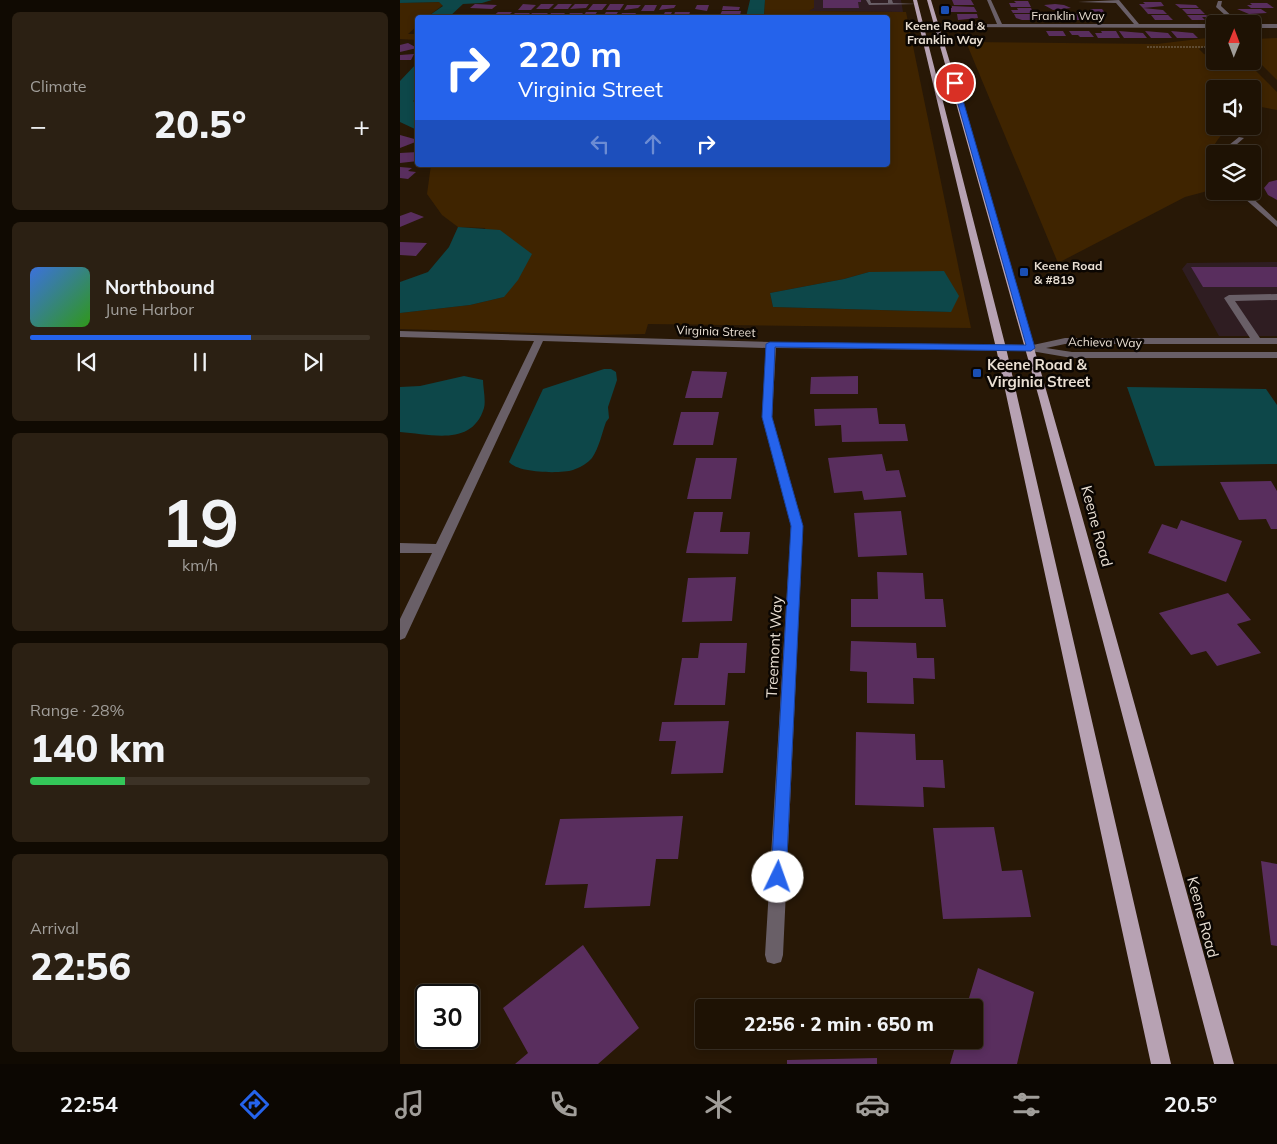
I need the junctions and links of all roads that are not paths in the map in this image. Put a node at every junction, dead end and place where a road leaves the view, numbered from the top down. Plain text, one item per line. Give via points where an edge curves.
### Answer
1 (868, 0) edge
2 (929, 0) edge
3 (989, 0) edge
4 (1117, 1) edge
5 (891, 2) edge
6 (916, 2) edge
7 (1080, 2) dead end
8 (1220, 2) dead end
9 (1228, 15) edge
10 (922, 25) junction
11 (937, 25) junction
12 (1000, 25) junction
13 (1138, 26) junction
14 (1206, 26) edge
15 (1261, 26) edge
16 (1277, 26) edge
17 (1241, 138) dead end
18 (1232, 145) edge
19 (1250, 200) edge
20 (1277, 225) edge
21 (1277, 297) edge
22 (400, 334) edge
23 (540, 338) junction
24 (1257, 341) junction
25 (1277, 341) edge
26 (770, 344) junction
27 (1001, 348) junction
28 (1031, 348) junction
29 (1277, 355) edge
30 (400, 548) edge
31 (440, 549) junction
32 (400, 634) edge
33 (774, 955) dead end
34 (1160, 1064) edge
35 (1224, 1064) edge

1 - 5 street via 869,4
2 - 11 main road, Keene Road
3 - 12 street
4 - 7 street
4 - 13 street
5 - 6 street
6 - 10 main road
8 - 9 street via 1218,6
10 - 11 street, Franklin Way
10 - 27 main road
11 - 12 street, Franklin Way
11 - 28 main road, Keene Road
12 - 13 street, Franklin Way
13 - 14 street, Franklin Way
15 - 16 street
17 - 18 street
19 - 20 street
21 - 24 street via 1229,298
22 - 23 street, Virginia Street
23 - 26 street, Virginia Street
23 - 31 street
24 - 25 street, Achieva Way
24 - 28 street, Achieva Way via 1065,341
26 - 27 street, Virginia Street
26 - 33 street, Treemont Way via 767,417 797,526
27 - 28 street, Virginia Street
27 - 34 main road
28 - 29 street, Achieva Way via 1072,356
28 - 35 main road, Keene Road
30 - 31 street
31 - 32 street

